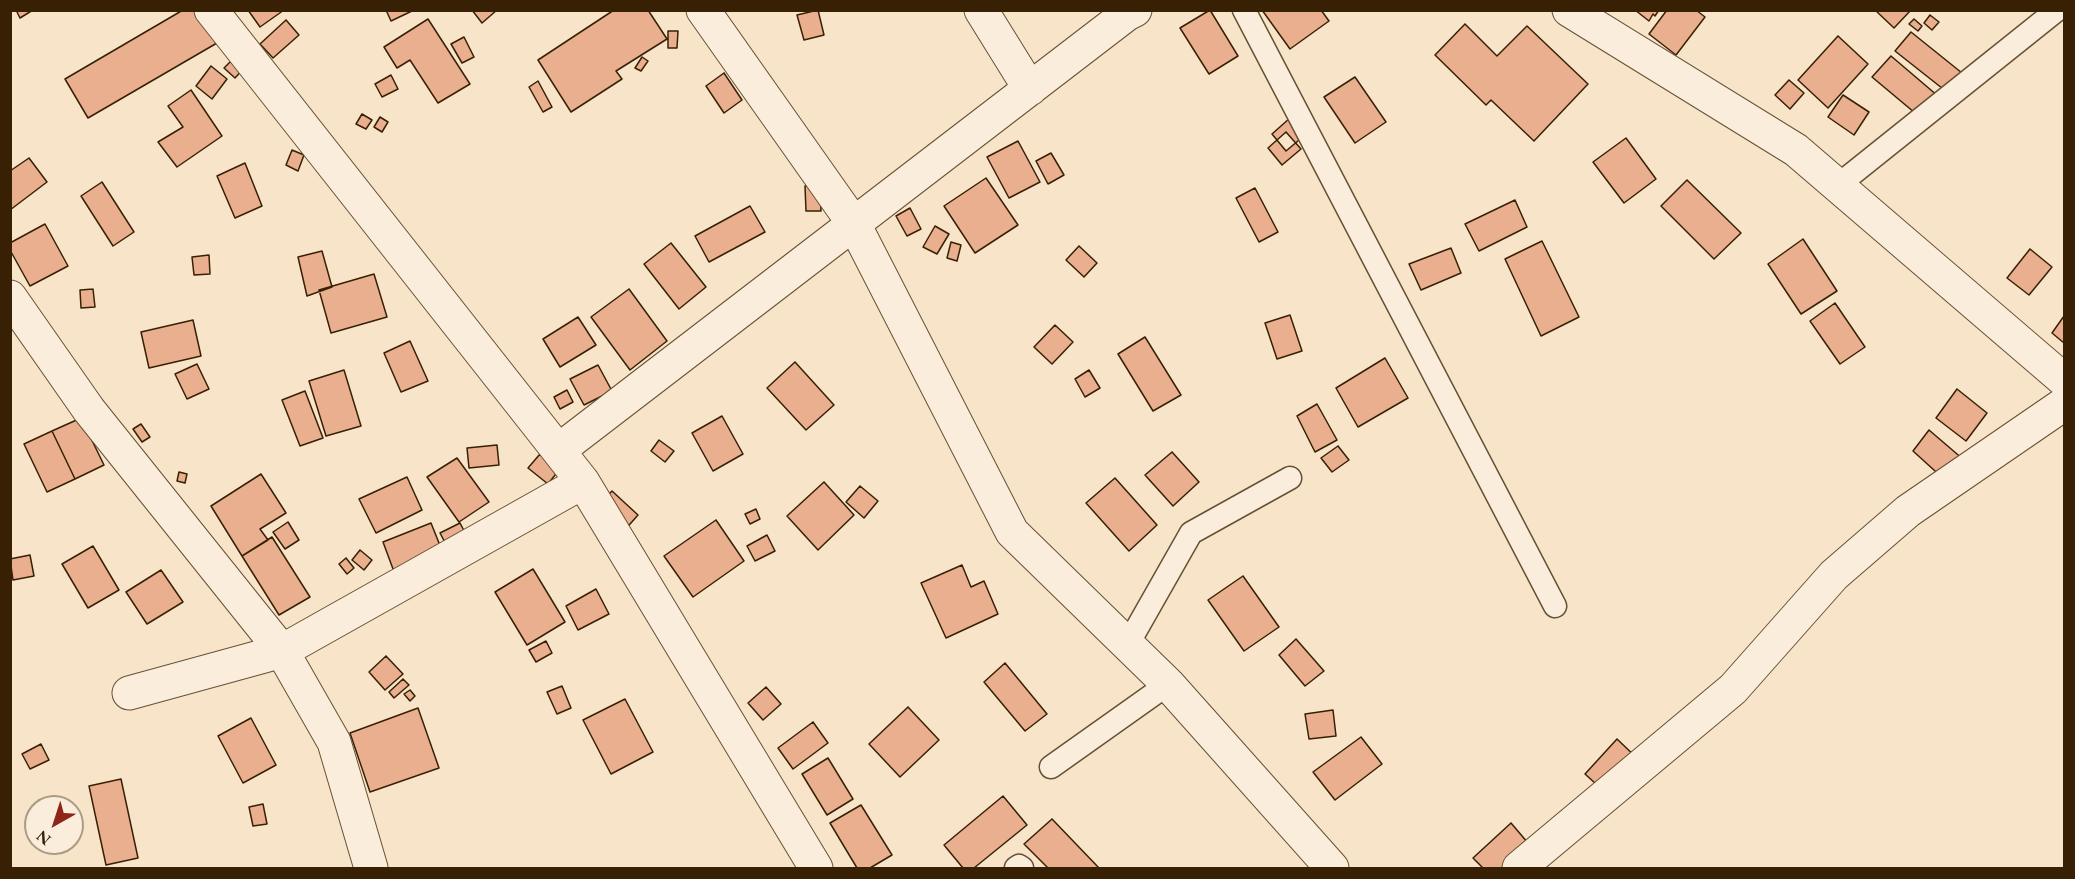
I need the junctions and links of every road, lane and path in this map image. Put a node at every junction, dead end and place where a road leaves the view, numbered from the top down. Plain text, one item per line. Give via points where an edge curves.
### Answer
1 (211, 10) edge
2 (703, 10) edge
3 (981, 10) edge
4 (1135, 10) edge
5 (1244, 10) edge
6 (1569, 10) edge
7 (2057, 10) edge
8 (1030, 89) junction
9 (1837, 186) junction
10 (854, 224) junction
11 (10, 297) edge
12 (2064, 380) edge
13 (2064, 404) edge
14 (559, 450) junction
15 (1290, 478) dead end
16 (583, 482) junction
17 (1555, 606) dead end
18 (1128, 644) junction
19 (282, 651) junction
20 (1168, 684) junction
21 (129, 693) dead end
22 (1051, 766) dead end
23 (371, 868) edge
24 (816, 868) edge
25 (1016, 868) edge
26 (1022, 868) edge
27 (1332, 868) edge
28 (1519, 868) edge

1 - 14 street
2 - 10 street
3 - 8 street
4 - 8 street
5 - 17 lane
6 - 9 street via 1796,150
7 - 9 lane
8 - 10 street
9 - 12 street
10 - 14 street
10 - 18 street via 1012,532
11 - 19 street via 89,410
13 - 28 street via 1908,511 1834,575 1733,689
14 - 16 street
15 - 18 lane via 1191,532
16 - 19 street
16 - 24 street
18 - 20 street
19 - 21 street
19 - 23 street via 334,742
20 - 22 lane
20 - 27 street
25 - 26 lane

